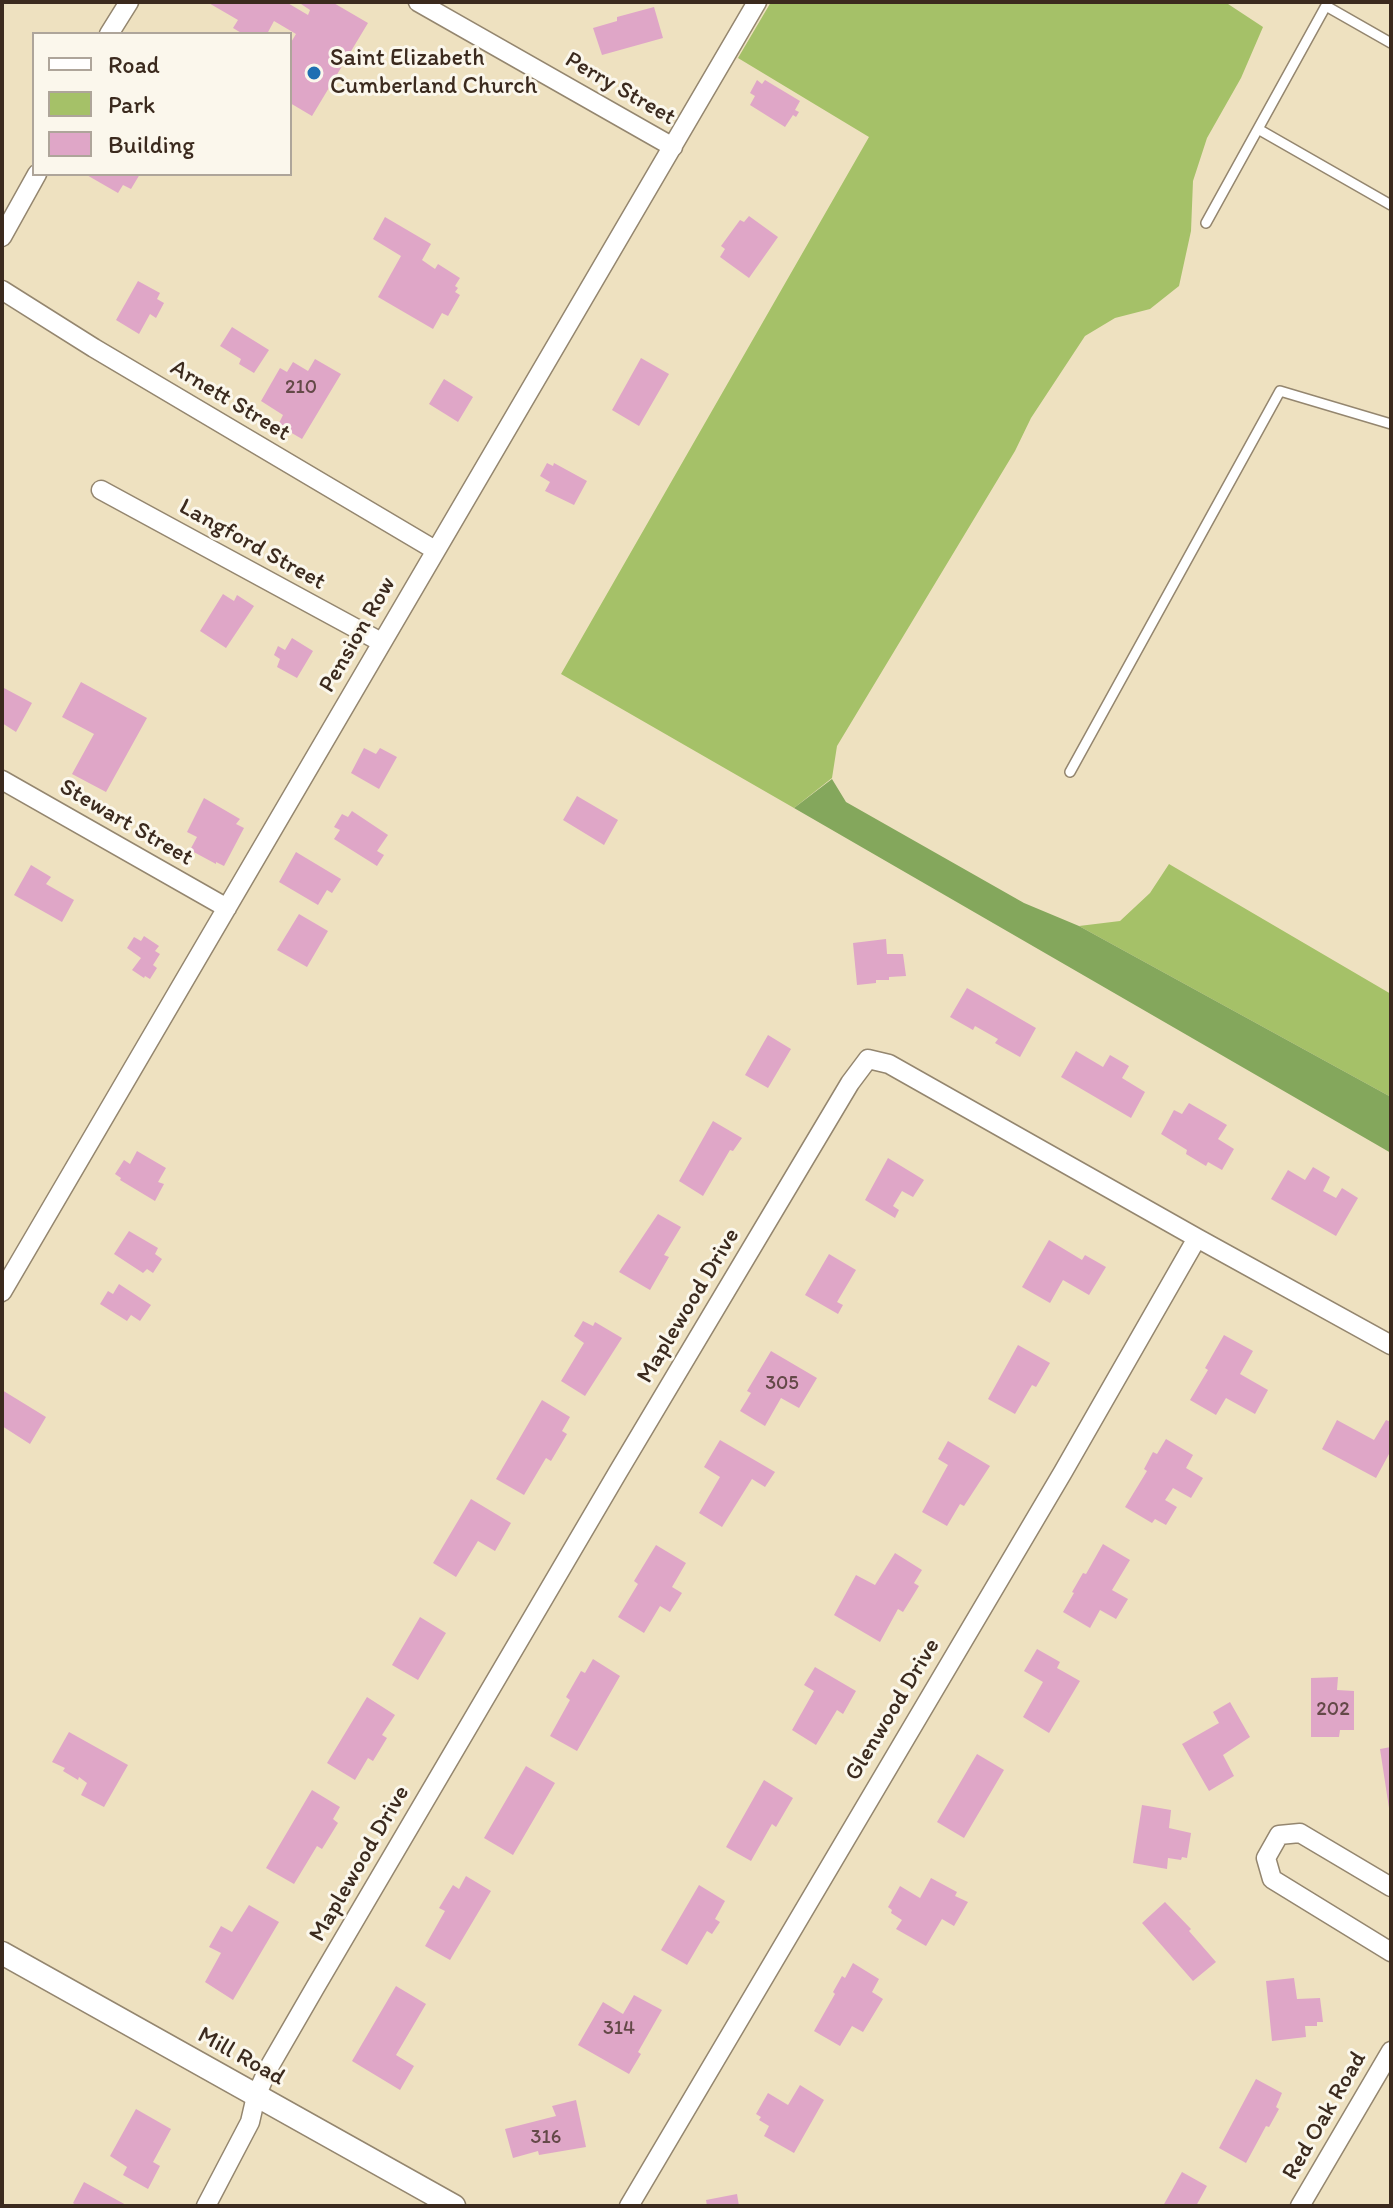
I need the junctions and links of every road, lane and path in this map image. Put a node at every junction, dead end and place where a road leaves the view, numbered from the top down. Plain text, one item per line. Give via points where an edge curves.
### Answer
1 (129, 2) edge
2 (418, 2) edge
3 (757, 2) edge
4 (1327, 4) edge
5 (110, 32) edge
6 (1391, 43) edge
7 (1258, 129) junction
8 (673, 147) junction
9 (36, 176) edge
10 (1391, 205) edge
11 (1206, 223) dead end
12 (2, 237) edge
13 (2, 290) edge
14 (1391, 424) edge
15 (101, 490) dead end
16 (435, 550) junction
17 (381, 642) junction
18 (1070, 772) dead end
19 (2, 780) edge
20 (227, 908) junction
21 (1197, 1238) junction
22 (2, 1253) edge
23 (20, 1262) junction
24 (2, 1292) edge
25 (1391, 1345) edge
26 (1391, 1887) edge
27 (1391, 1952) edge
28 (2, 1953) edge
29 (1391, 2051) edge
30 (256, 2096) junction
31 (206, 2206) edge
32 (454, 2206) edge
33 (629, 2206) edge
34 (1300, 2206) edge

1 - 5 street
2 - 8 street, Perry Street
3 - 8 street, Pension Row
4 - 6 lane
4 - 7 lane
7 - 10 lane
7 - 11 lane
8 - 16 street, Pension Row
9 - 12 street
13 - 16 street, Arnett Street
14 - 18 lane via 1280,391
15 - 17 street, Langford Street
16 - 17 street, Pension Row
17 - 20 street, Pension Row
19 - 20 street, Stewart Street
20 - 23 street, Pension Row
21 - 25 street, Maplewood Drive
21 - 30 street, Maplewood Drive via 889,1064 868,1059 602,1499
21 - 33 street, Glenwood Drive
22 - 23 street
23 - 24 street, Pension Row
26 - 27 street via 1300,1833 1279,1835 1266,1858 1272,1879
28 - 30 street, Mill Road
29 - 34 street, Red Oak Road
30 - 31 street via 250,2122
30 - 32 street, Mill Road

